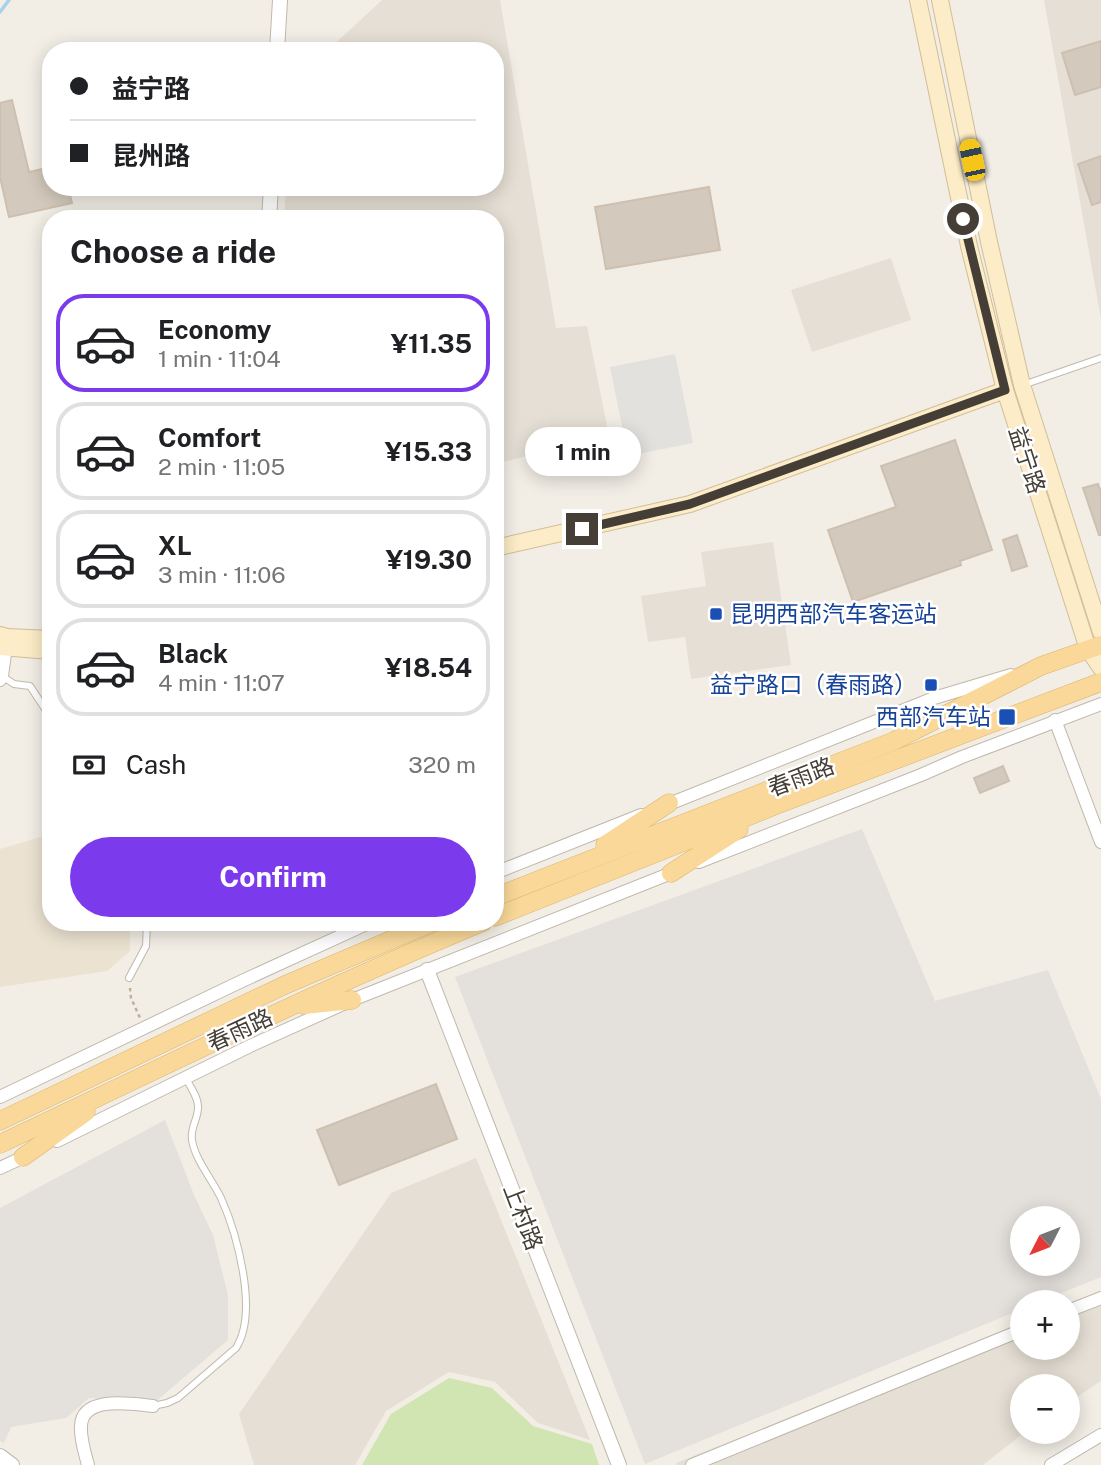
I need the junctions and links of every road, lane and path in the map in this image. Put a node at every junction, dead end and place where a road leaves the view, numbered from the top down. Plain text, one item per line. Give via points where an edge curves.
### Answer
1 (279, 0) edge
2 (918, 0) edge
3 (940, 0) edge
4 (277, 42) edge
5 (1101, 358) edge
6 (1022, 386) junction
7 (1005, 390) junction
8 (504, 546) edge
9 (1101, 632) edge
10 (42, 640) edge
11 (3, 642) edge
12 (1094, 647) edge
13 (42, 649) edge
14 (1041, 666) junction
15 (1101, 668) edge
16 (1, 678) edge
17 (1101, 682) edge
18 (1101, 704) edge
19 (42, 705) edge
20 (1055, 720) junction
21 (669, 803) junction
22 (779, 804) junction
23 (1101, 842) edge
24 (570, 867) junction
25 (504, 869) edge
26 (671, 873) junction
27 (504, 893) edge
28 (504, 913) edge
29 (147, 931) edge
30 (351, 931) edge
31 (412, 931) edge
32 (462, 931) edge
33 (427, 970) junction
34 (129, 978) joint
35 (352, 1000) junction
36 (290, 1006) junction
37 (144, 1028) junction
38 (186, 1078) junction
39 (127, 1084) junction
40 (73, 1087) junction
41 (0, 1097) edge
42 (0, 1108) edge
43 (0, 1121) edge
44 (0, 1144) edge
45 (23, 1157) junction
46 (0, 1168) edge
47 (1101, 1298) edge
48 (1080, 1306) edge
49 (1010, 1335) edge
50 (153, 1406) joint
51 (1101, 1434) edge
52 (0, 1456) edge
53 (12, 1465) edge
54 (88, 1465) edge
55 (619, 1465) edge
56 (692, 1465) edge
57 (1051, 1465) edge

1 - 4 street
2 - 7 main road, 益宁路 via 969,246
3 - 6 main road, 益宁路
5 - 6 lane
6 - 7 lane
6 - 9 main road, 益宁路
7 - 8 main road via 690,504
7 - 12 main road, 益宁路
10 - 11 main road
11 - 13 main road
11 - 16 street
12 - 14 main road, 春雨路
12 - 15 main road, 益宁路
14 - 21 street via 934,698
14 - 24 main road, 春雨路 via 894,741
16 - 19 lane via 30,687
17 - 22 main road, 春雨路
18 - 20 street
20 - 23 street
20 - 26 street
21 - 24 main road
21 - 25 street
22 - 26 main road
22 - 28 main road, 春雨路
24 - 27 main road, 春雨路
26 - 33 street
29 - 34 lane via 146,946
30 - 37 street
31 - 40 main road, 春雨路 via 285,985
32 - 36 main road, 春雨路
33 - 35 street
33 - 55 street, 上村路
34 - 37 path via 131,998
35 - 36 main road
35 - 38 street
36 - 39 main road, 春雨路
37 - 41 street
38 - 45 street
38 - 50 lane via 198,1108 192,1139 236,1237 246,1325 236,1348 178,1398
39 - 44 main road, 春雨路
39 - 45 main road
40 - 42 main road
40 - 43 main road, 春雨路
45 - 46 street
47 - 48 street
49 - 56 street
50 - 54 street via 108,1403 85,1413 80,1424
51 - 57 street
52 - 53 street

